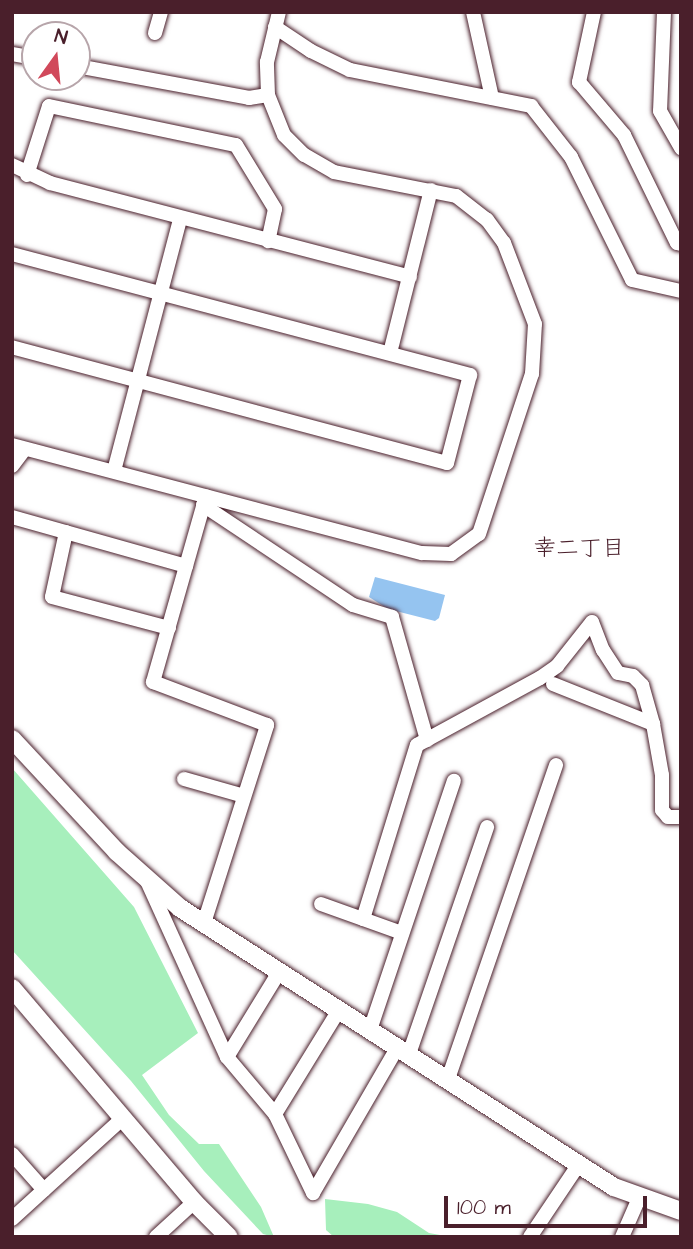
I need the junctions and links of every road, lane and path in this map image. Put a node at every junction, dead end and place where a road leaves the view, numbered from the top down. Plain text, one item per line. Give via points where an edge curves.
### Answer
1 (161, 12) edge
2 (473, 12) edge
3 (594, 12) edge
4 (664, 12) edge
5 (277, 20) edge
6 (155, 33) dead end
7 (91, 69) edge
8 (268, 95) junction
9 (492, 97) junction
10 (681, 148) edge
11 (12, 165) edge
12 (27, 174) junction
13 (431, 190) junction
14 (180, 219) junction
15 (268, 241) junction
16 (681, 244) edge
17 (12, 254) edge
18 (410, 277) junction
19 (681, 291) edge
20 (162, 293) junction
21 (12, 347) edge
22 (390, 353) junction
23 (138, 380) junction
24 (18, 447) edge
25 (12, 466) edge
26 (114, 471) junction
27 (205, 500) junction
28 (12, 517) edge
29 (66, 532) junction
30 (186, 566) junction
31 (169, 628) junction
32 (553, 684) dead end
33 (653, 724) junction
34 (12, 739) edge
35 (427, 740) junction
36 (556, 765) dead end
37 (184, 779) dead end
38 (454, 781) dead end
39 (244, 796) junction
40 (681, 817) edge
41 (487, 827) dead end
42 (147, 881) junction
43 (321, 904) dead end
44 (363, 919) junction
45 (204, 923) junction
46 (402, 933) junction
47 (279, 972) junction
48 (12, 988) edge
49 (339, 1010) junction
50 (370, 1030) junction
51 (403, 1051) junction
52 (227, 1057) junction
53 (448, 1079) junction
54 (275, 1114) junction
55 (123, 1118) junction
56 (12, 1154) edge
57 (579, 1164) junction
58 (44, 1190) junction
59 (639, 1198) junction
60 (194, 1202) junction
61 (681, 1211) edge
62 (12, 1219) edge
63 (156, 1237) edge
64 (229, 1237) edge
65 (530, 1237) edge
66 (622, 1237) edge

1 - 6 street
2 - 9 street
3 - 16 street via 579,82 624,135
4 - 10 street via 660,111
5 - 8 street via 267,62
5 - 9 street via 312,51 350,70
7 - 8 street via 249,98
8 - 13 street via 284,135 303,155 334,172
9 - 19 street via 531,106 571,157 632,280
11 - 12 street
12 - 14 street
12 - 15 street via 48,106 236,145 275,209
13 - 18 street
13 - 27 street via 456,196 487,219 503,243 535,324 532,374 479,534 451,554 422,553
14 - 15 street
14 - 20 street
15 - 18 street
17 - 20 street
18 - 22 street
20 - 22 street
20 - 23 street
21 - 23 street
22 - 23 street via 470,375 447,463
23 - 26 street
24 - 25 street
24 - 26 street
26 - 27 street
27 - 30 street
27 - 35 street via 354,605 392,617
28 - 29 street
29 - 30 street
29 - 31 street via 51,597
30 - 31 street
31 - 39 street via 153,682 267,725
32 - 33 street
33 - 35 street via 642,685 633,676 618,673 592,622 557,666 517,693
33 - 40 street via 662,775 662,810 668,817
34 - 42 street
35 - 44 street via 416,745
36 - 53 street
37 - 39 street
38 - 46 street
39 - 45 street
41 - 51 street
42 - 45 street
42 - 52 street
43 - 44 street
44 - 46 street
45 - 47 street
46 - 50 street
47 - 49 street
47 - 52 street
48 - 55 street
49 - 50 street
49 - 54 street
50 - 51 street
51 - 53 street
51 - 54 street via 313,1193
52 - 54 street
53 - 57 street
55 - 58 street
55 - 60 street
56 - 58 street
57 - 59 street
57 - 65 street
58 - 62 street
59 - 61 street
59 - 66 street
60 - 63 street
60 - 64 street

